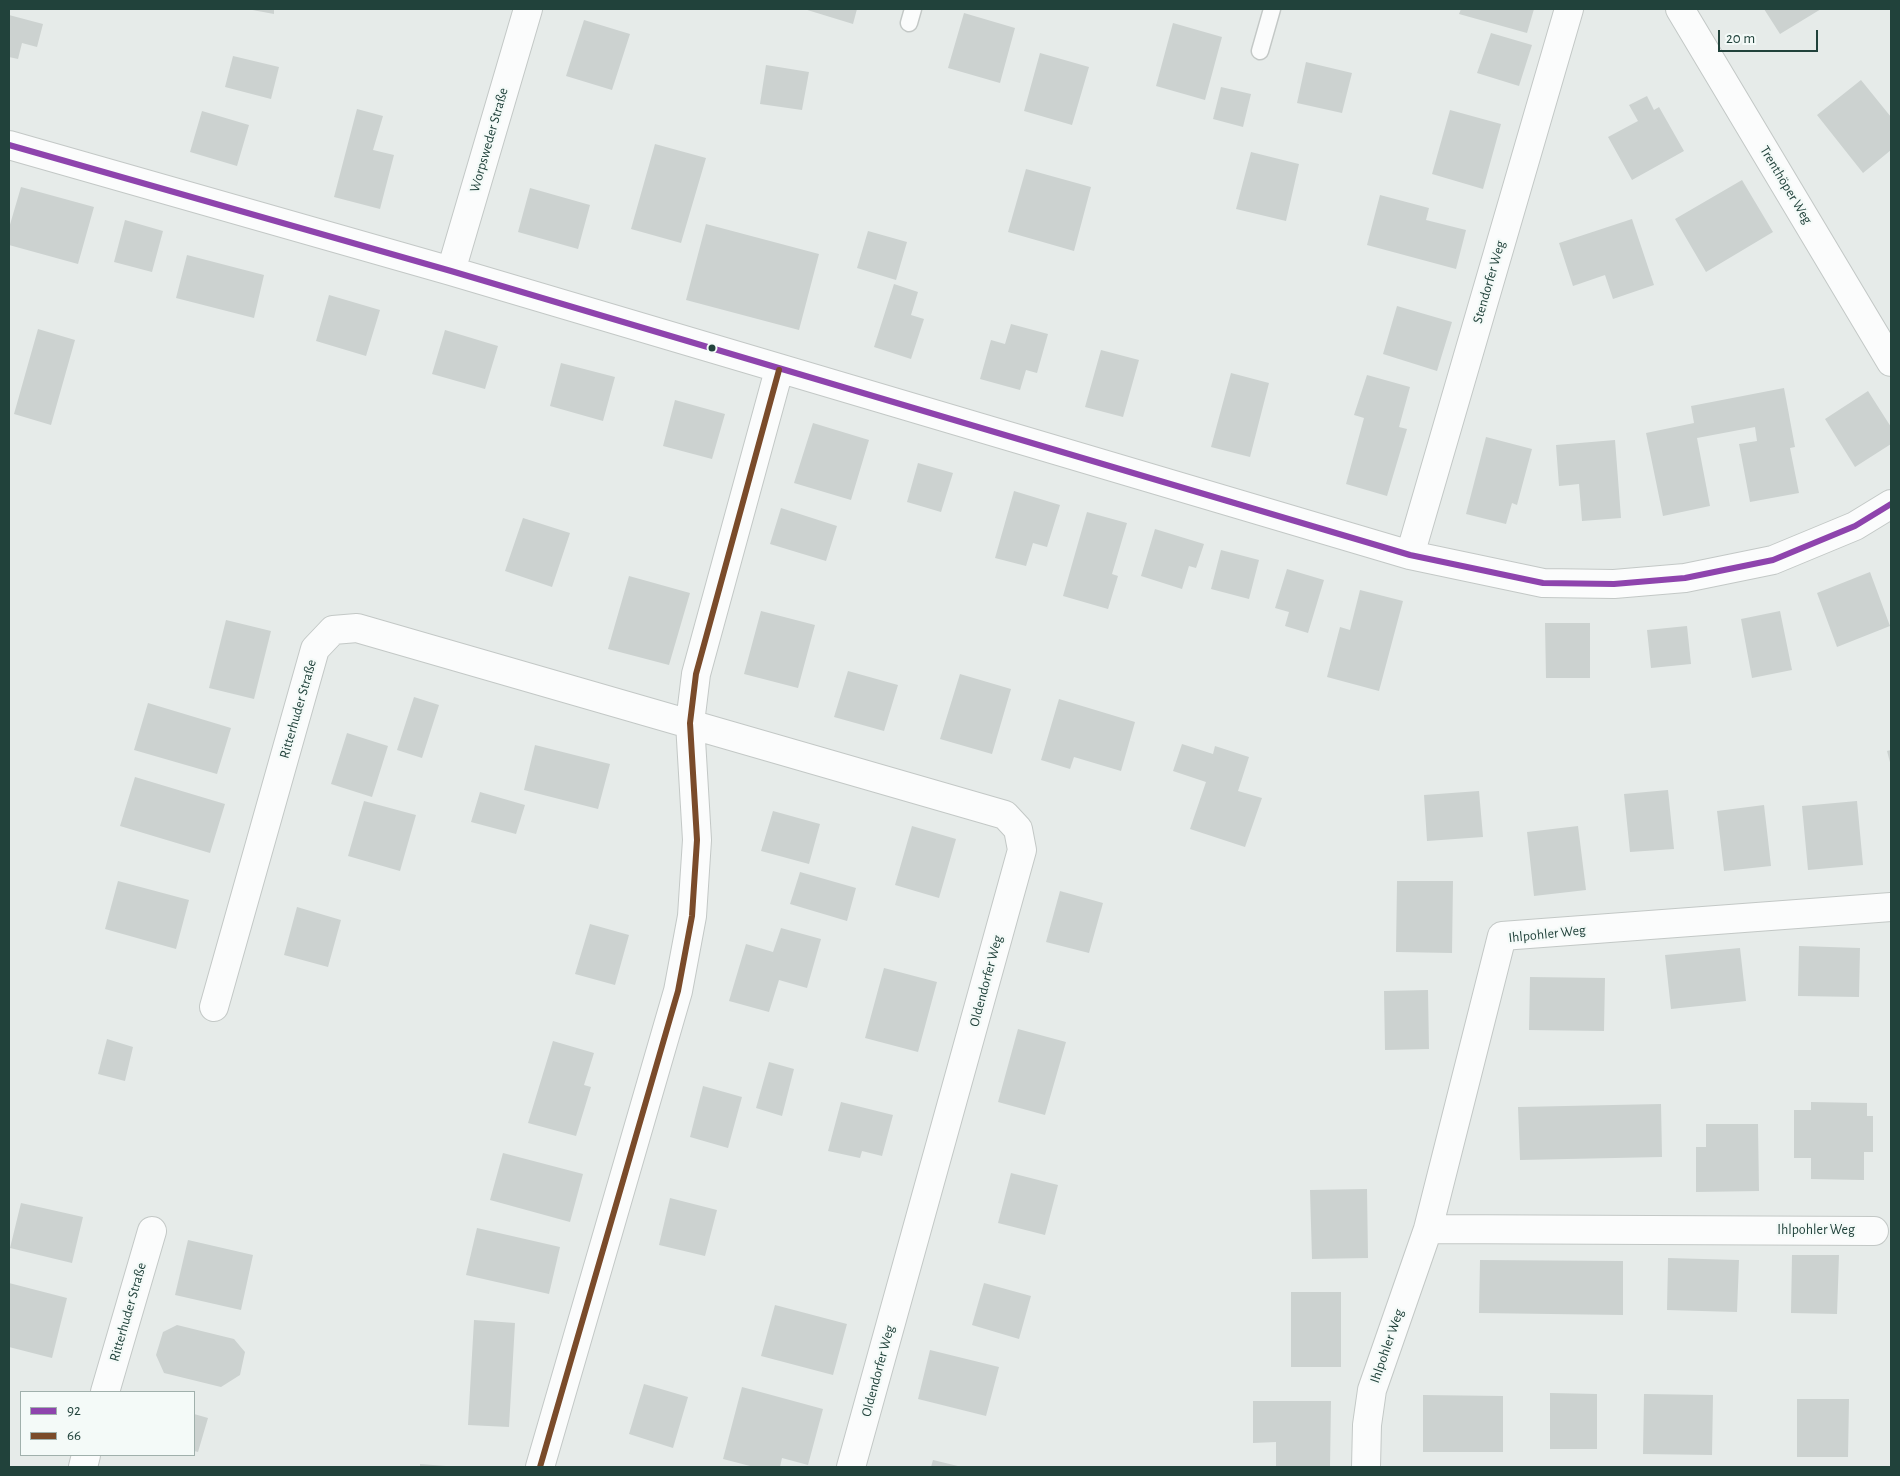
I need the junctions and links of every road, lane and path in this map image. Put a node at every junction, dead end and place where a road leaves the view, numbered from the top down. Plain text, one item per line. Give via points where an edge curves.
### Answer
1 (528, 9) edge
2 (1272, 9) edge
3 (1569, 9) edge
4 (1680, 9) edge
5 (1260, 51) dead end
6 (9, 145) edge
7 (451, 271) junction
8 (1891, 362) edge
9 (779, 370) junction
10 (1891, 504) edge
11 (1410, 555) junction
12 (690, 723) junction
13 (1891, 908) edge
14 (214, 1007) dead end
15 (1428, 1230) junction
16 (1874, 1230) dead end
17 (152, 1231) dead end
18 (105, 1391) edge
19 (540, 1467) edge
20 (851, 1467) edge
21 (1366, 1467) edge

1 - 7 street, Worpsweder Straße
2 - 5 lane
3 - 11 street, Stendorfer Weg
4 - 8 street, Trenthöper Weg
6 - 7 street
7 - 9 street
9 - 11 street
9 - 12 street via 706,628
10 - 11 street via 1855,526 1773,560 1685,578 1614,584 1543,583
12 - 14 street, Ritterhuder Straße via 357,628 334,630 315,649
12 - 19 street via 697,840 692,916 678,991
12 - 20 street, Oldendorfer Weg via 1005,815 1018,829 1022,850
13 - 15 street, Ihlpohler Weg via 1502,936
15 - 16 street, Ihlpohler Weg
15 - 21 street, Ihlpohler Weg via 1372,1390
17 - 18 street, Ritterhuder Straße

